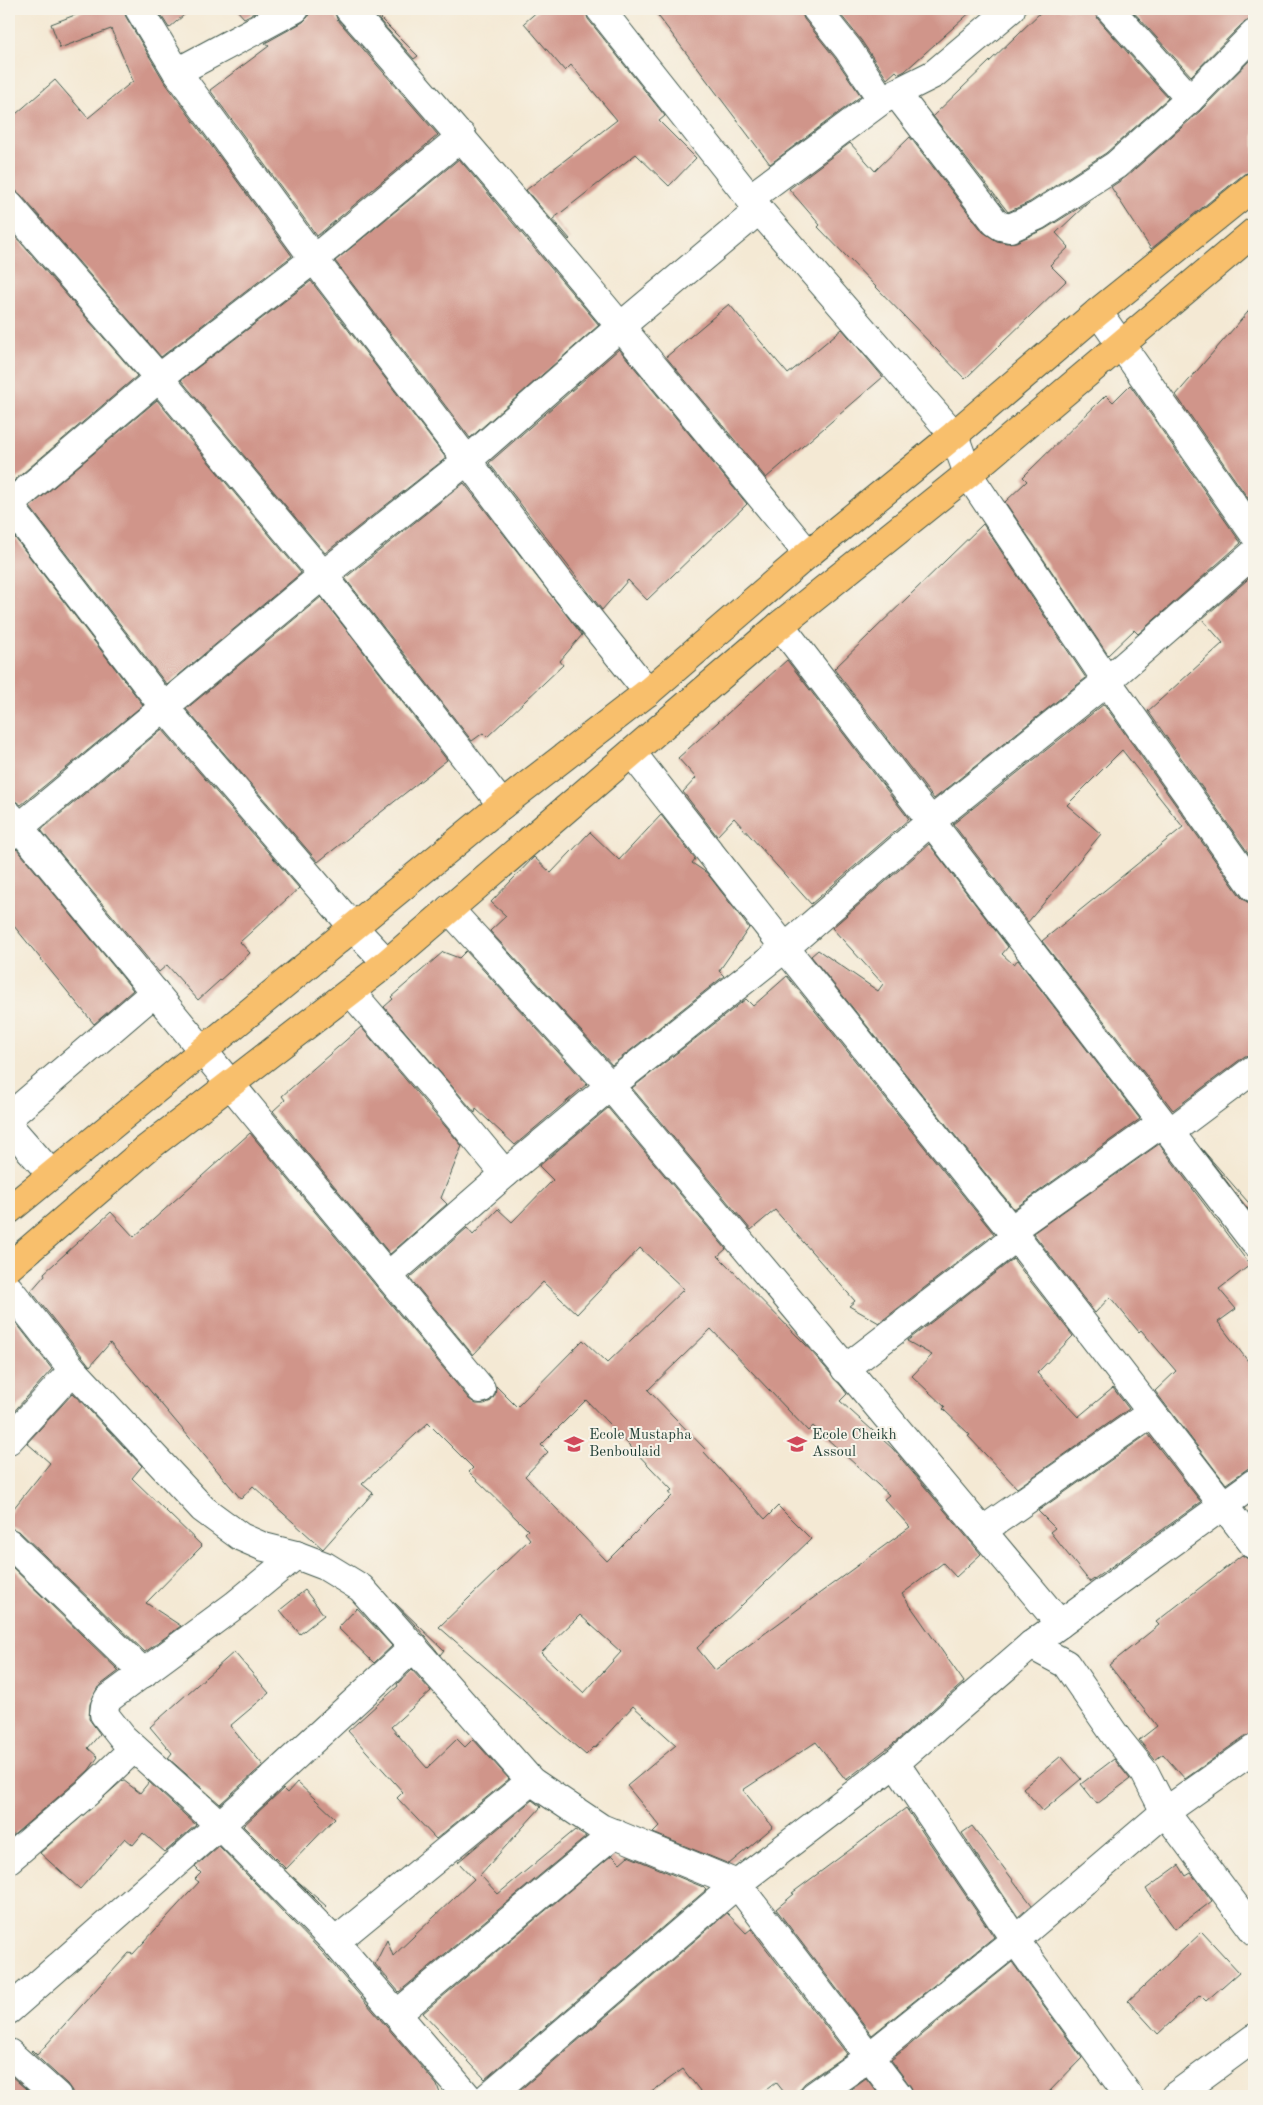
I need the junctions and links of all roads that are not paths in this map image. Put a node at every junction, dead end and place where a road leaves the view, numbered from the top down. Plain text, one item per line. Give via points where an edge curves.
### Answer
1 (139, 9) edge
2 (295, 9) edge
3 (349, 9) edge
4 (600, 9) edge
5 (816, 9) edge
6 (1011, 9) edge
7 (1110, 9) edge
8 (1254, 34) edge
9 (177, 72) junction
10 (889, 97) junction
11 (1190, 99) junction
12 (462, 136) junction
13 (1254, 186) edge
14 (754, 204) junction
15 (9, 205) edge
16 (1254, 232) edge
17 (314, 259) junction
18 (1098, 312) junction
19 (621, 326) junction
20 (1119, 344) junction
21 (159, 378) junction
22 (954, 435) junction
23 (468, 460) junction
24 (968, 474) junction
25 (9, 505) edge
26 (1254, 534) edge
27 (1254, 553) edge
28 (808, 554) junction
29 (323, 575) junction
30 (780, 625) junction
31 (1107, 681) junction
32 (648, 692) junction
33 (164, 707) junction
34 (632, 753) junction
35 (502, 805) junction
36 (930, 822) junction
37 (12, 826) edge
38 (1254, 888) edge
39 (449, 909) junction
40 (353, 927) junction
41 (785, 948) junction
42 (387, 963) junction
43 (155, 992) junction
44 (351, 992) junction
45 (203, 1051) junction
46 (1254, 1069) edge
47 (231, 1084) junction
48 (610, 1086) junction
49 (9, 1117) edge
50 (9, 1126) edge
51 (1166, 1128) junction
52 (504, 1174) junction
53 (52, 1175) junction
54 (9, 1210) edge
55 (1013, 1234) junction
56 (1254, 1242) edge
57 (9, 1266) edge
58 (388, 1276) junction
59 (9, 1289) edge
60 (845, 1369) junction
61 (73, 1370) junction
62 (481, 1389) dead end
63 (1151, 1413) junction
64 (9, 1440) edge
65 (1254, 1483) edge
66 (1223, 1506) junction
67 (982, 1531) junction
68 (9, 1543) edge
69 (1254, 1545) edge
70 (296, 1555) junction
71 (1060, 1624) junction
72 (1030, 1645) junction
73 (414, 1648) junction
74 (144, 1673) junction
75 (134, 1748) junction
76 (1254, 1749) edge
77 (895, 1763) junction
78 (531, 1781) junction
79 (1165, 1812) junction
80 (220, 1825) junction
81 (615, 1833) junction
82 (9, 1859) edge
83 (737, 1884) junction
84 (1254, 1931) edge
85 (1015, 1940) junction
86 (336, 1942) junction
87 (9, 2010) edge
88 (397, 2014) junction
89 (1254, 2038) edge
90 (9, 2053) edge
91 (870, 2057) junction
92 (56, 2096) edge
93 (467, 2096) edge
94 (489, 2096) edge
95 (814, 2096) edge
96 (899, 2096) edge
97 (1129, 2096) edge
98 (1175, 2096) edge

1 - 9 street
2 - 9 street
3 - 12 street
4 - 14 street
5 - 10 street
6 - 10 street via 934,74
7 - 11 street
8 - 11 street
9 - 17 street
10 - 11 street via 995,222 1010,228 1037,216 1116,166
10 - 14 street
12 - 17 street
12 - 19 street
13 - 18 main road
14 - 19 street
14 - 22 street
15 - 21 street
16 - 20 main road
17 - 21 street
17 - 23 street
18 - 20 street
18 - 22 main road
19 - 23 street
19 - 28 street
20 - 24 main road
20 - 26 street
21 - 25 street
21 - 29 street
22 - 24 street
22 - 28 main road
23 - 29 street
23 - 32 street via 560,584
24 - 30 main road
24 - 31 street
25 - 33 street
27 - 31 street
28 - 32 main road
29 - 33 street
29 - 35 street
30 - 34 main road
30 - 36 street
31 - 36 street
31 - 38 street
32 - 35 main road
33 - 37 street
33 - 40 street
34 - 39 main road
34 - 41 street
35 - 40 main road
36 - 41 street
36 - 51 street
37 - 43 street
39 - 42 main road
39 - 48 street
40 - 42 street
40 - 45 main road
41 - 48 street
41 - 55 street
42 - 44 main road
43 - 45 street
43 - 49 street
44 - 47 main road
44 - 52 street
45 - 47 street
45 - 53 main road
46 - 51 street
47 - 57 main road via 145,1150
47 - 58 street
48 - 52 street
48 - 60 street
50 - 53 street
51 - 55 street
51 - 56 street
52 - 58 street
53 - 54 main road
55 - 60 street
55 - 63 street
58 - 62 street
59 - 61 street
60 - 67 street
61 - 64 street
61 - 70 street via 203,1510 241,1538
63 - 66 street
63 - 67 street
65 - 66 street
66 - 69 street
66 - 71 street
67 - 71 street
68 - 74 street
70 - 73 street via 325,1566 361,1588
70 - 74 street
71 - 72 street
72 - 77 street
72 - 79 street via 1066,1664 1145,1773
73 - 78 street
73 - 80 street
74 - 75 street via 108,1699 105,1706 104,1714
75 - 80 street
75 - 82 street
76 - 79 street
77 - 83 street
77 - 85 street
78 - 81 street via 601,1828
78 - 86 street
79 - 84 street
79 - 85 street
80 - 86 street
80 - 87 street
81 - 83 street
81 - 88 street
83 - 91 street
83 - 94 street
85 - 91 street
85 - 97 street
86 - 88 street
88 - 93 street
89 - 98 street
90 - 92 street
91 - 95 street
91 - 96 street

